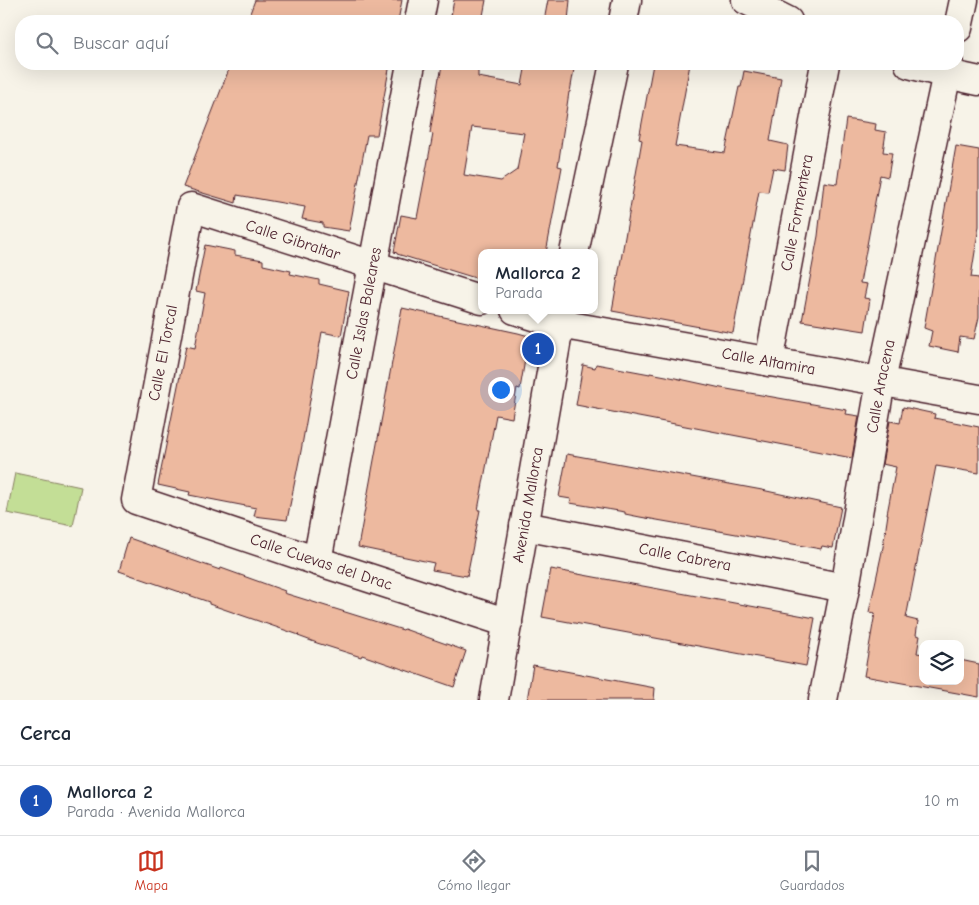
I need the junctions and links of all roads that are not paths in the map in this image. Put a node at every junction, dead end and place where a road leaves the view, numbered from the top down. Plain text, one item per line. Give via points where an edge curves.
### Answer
1 (423, 0) edge
2 (627, 0) edge
3 (746, 0) edge
4 (964, 0) edge
5 (420, 15) edge
6 (624, 15) edge
7 (776, 15) edge
8 (961, 15) edge
9 (410, 70) edge
10 (613, 70) edge
11 (824, 70) edge
12 (948, 70) edge
13 (951, 70) edge
14 (979, 81) edge
15 (190, 207) joint
16 (575, 249) edge
17 (372, 265) junction
18 (478, 299) edge
19 (541, 314) edge
20 (560, 317) edge
21 (769, 362) junction
22 (880, 381) junction
23 (979, 399) edge
24 (136, 500) joint
25 (524, 526) junction
26 (317, 561) junction
27 (845, 588) junction
28 (508, 623) junction
29 (494, 700) edge
30 (823, 700) edge

1 - 5 street
2 - 6 street
3 - 7 street
4 - 8 street
9 - 17 street, Calle Islas Baleares
10 - 16 street
11 - 21 street, Calle Formentera
12 - 22 street, Calle Aracena
13 - 14 street
15 - 17 street, Calle Gibraltar
15 - 24 street, Calle El Torcal
17 - 18 street, Calle Gibraltar
17 - 26 street, Calle Islas Baleares
19 - 20 street
20 - 21 street, Calle Altamira
20 - 25 street, Avenida Mallorca
21 - 22 street, Calle Altamira
22 - 23 street, Calle Altamira
22 - 27 street, Calle Aracena
24 - 26 street, Calle Cuevas del Drac
25 - 27 street, Calle Cabrera
25 - 28 street, Avenida Mallorca
26 - 28 street, Calle Cuevas del Drac
27 - 30 street, Calle Aracena
28 - 29 street, Avenida Mallorca

